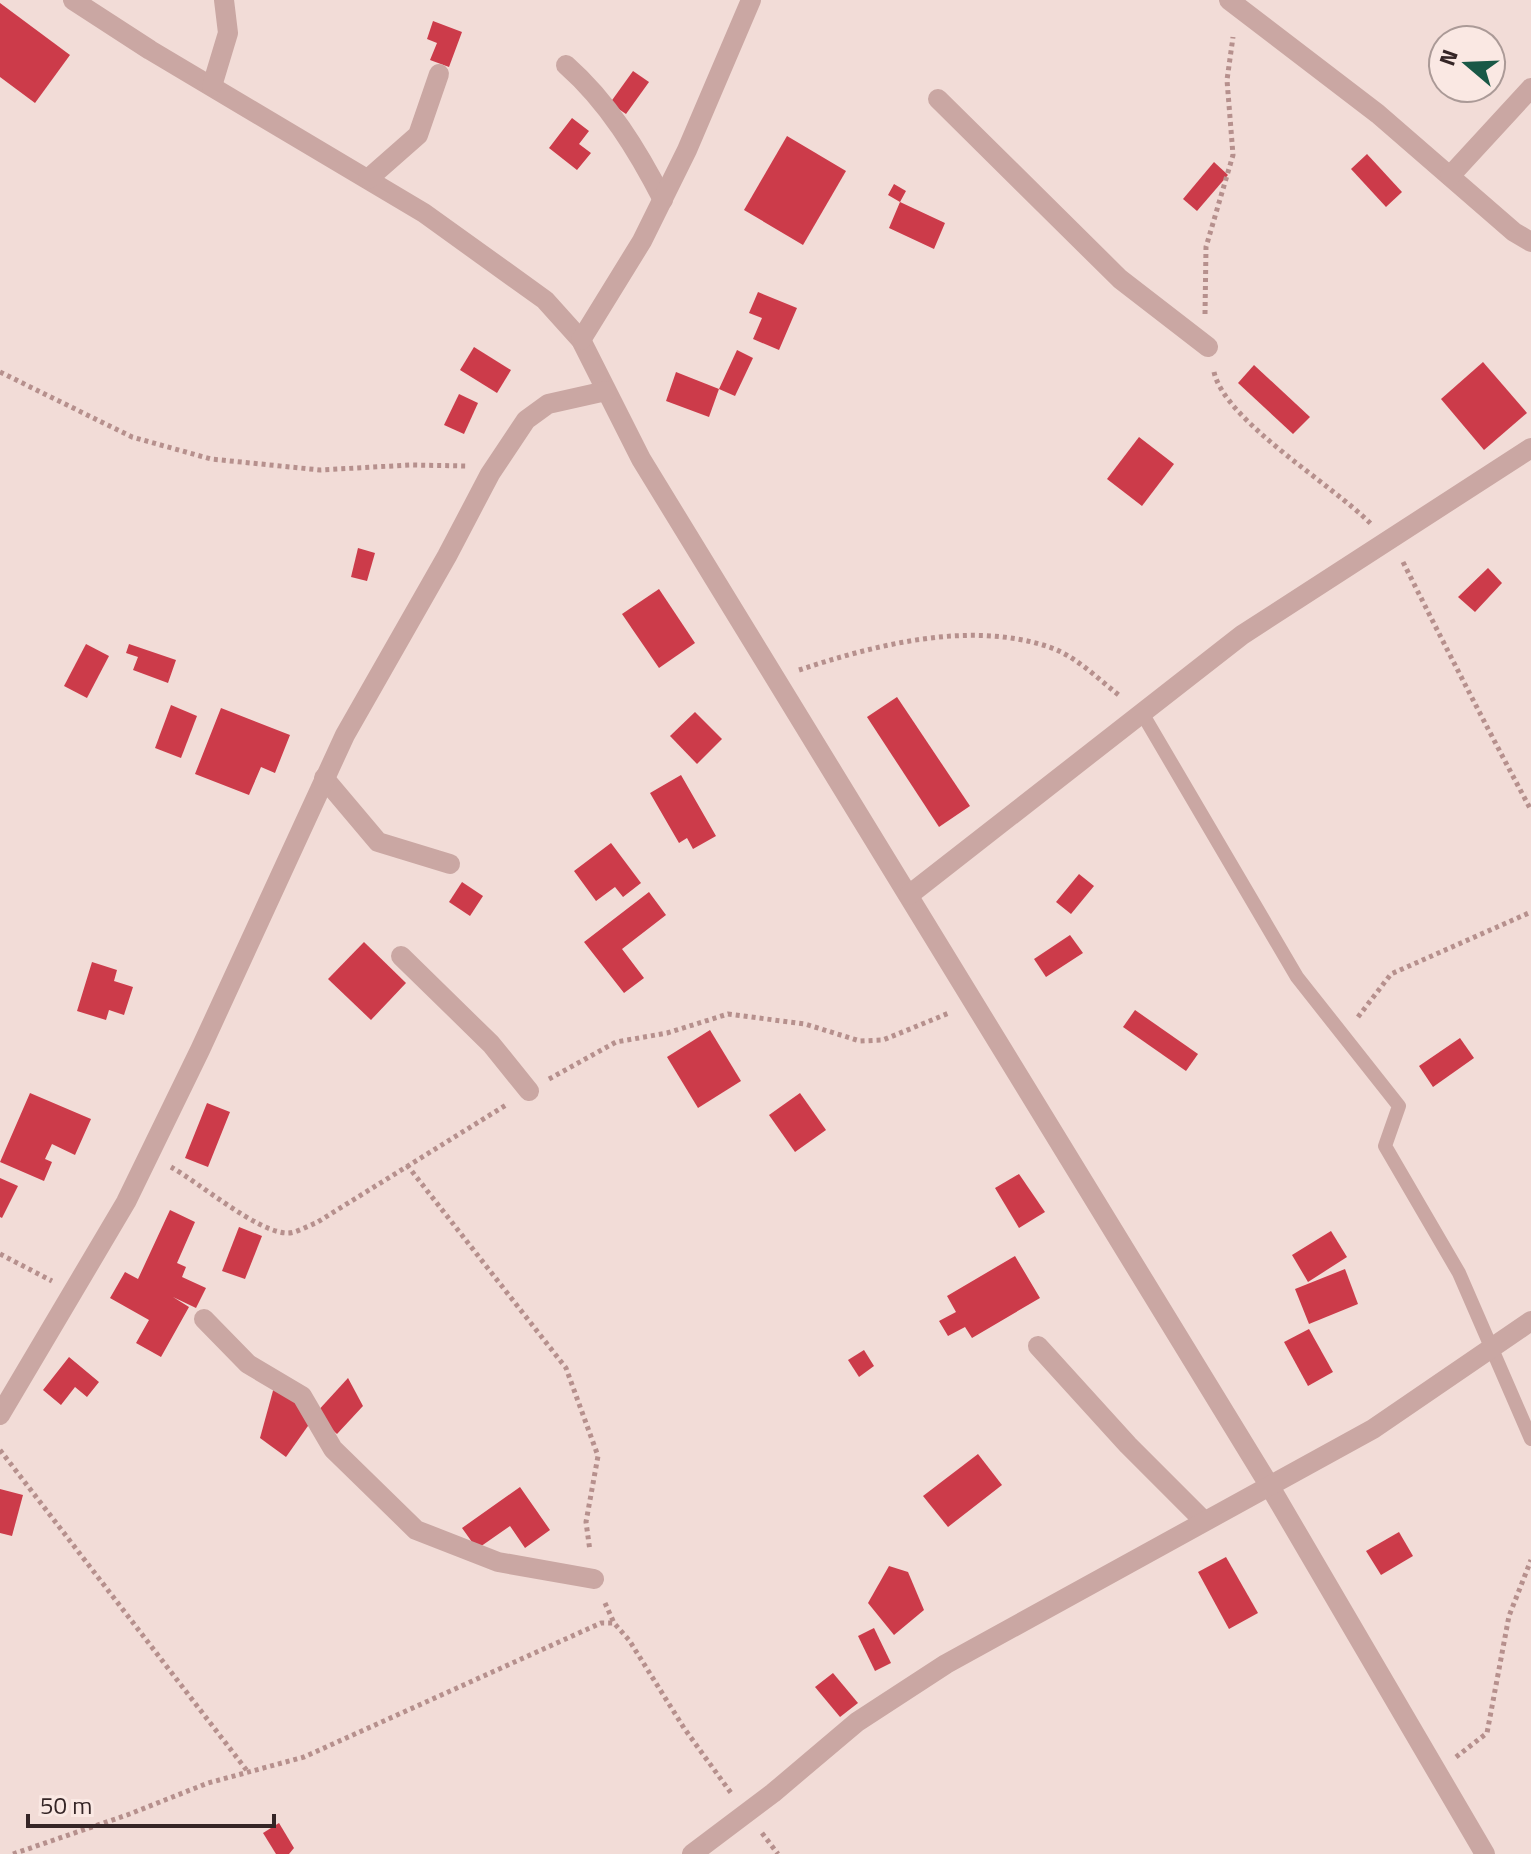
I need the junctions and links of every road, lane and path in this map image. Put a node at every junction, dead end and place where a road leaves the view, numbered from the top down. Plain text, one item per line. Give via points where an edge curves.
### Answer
1 (73, 0) edge
2 (224, 0) edge
3 (751, 0) edge
4 (1232, 2) edge
5 (566, 65) dead end
6 (439, 74) dead end
7 (212, 86) junction
8 (1531, 88) edge
9 (938, 99) dead end
10 (1450, 176) junction
11 (368, 179) junction
12 (663, 200) junction
13 (1531, 242) edge
14 (581, 340) junction
15 (1208, 347) junction
16 (0, 372) edge
17 (606, 391) junction
18 (1531, 448) edge
19 (493, 469) junction
20 (1390, 541) junction
21 (775, 678) junction
22 (1142, 713) junction
23 (324, 778) junction
24 (1531, 810) edge
25 (450, 864) dead end
26 (909, 895) junction
27 (1531, 912) edge
28 (401, 956) dead end
29 (1344, 1034) junction
30 (529, 1091) dead end
31 (407, 1165) dead end
32 (0, 1254) edge
33 (72, 1291) junction
34 (204, 1319) dead end
35 (1531, 1321) edge
36 (1038, 1346) dead end
37 (1491, 1346) junction
38 (0, 1415) edge
39 (1531, 1439) edge
40 (0, 1450) edge
41 (1269, 1485) junction
42 (1204, 1521) junction
43 (1531, 1560) edge
44 (594, 1579) junction
45 (614, 1623) junction
46 (248, 1772) junction
47 (1438, 1772) junction
48 (745, 1811) junction
49 (14, 1854) edge
50 (692, 1854) edge
51 (1485, 1854) edge

1 - 7 street
2 - 7 street via 228,33
3 - 12 street
4 - 10 street
4 - 15 path via 1227,80 1233,155 1206,247
5 - 12 street via 638,151
6 - 11 street via 418,135
7 - 11 street
8 - 10 street
9 - 15 street via 1120,279
10 - 13 street
11 - 14 street via 545,300
12 - 14 street
14 - 17 street
15 - 20 path via 1216,380 1230,404
16 - 19 path via 132,437 211,459 320,470 448,464
17 - 19 street via 548,404 526,420
17 - 21 street via 641,459
18 - 20 street
19 - 23 street
20 - 22 street via 1242,635
20 - 24 path
21 - 22 path via 931,637 991,636 1050,647
21 - 26 street
22 - 26 street
22 - 29 lane via 1297,977
23 - 25 street via 378,842
23 - 33 street via 132,1190
26 - 41 street
27 - 29 path via 1391,974
28 - 30 street via 491,1044
29 - 37 lane via 1399,1106 1385,1146 1459,1273
31 - 44 path via 566,1368 598,1456 586,1522
32 - 33 path
33 - 38 street
34 - 44 street via 248,1364 302,1396 333,1449 416,1530 498,1562
35 - 37 street
36 - 42 street
37 - 39 lane
37 - 41 street via 1373,1429
40 - 46 path
41 - 42 street
41 - 47 street
42 - 48 street via 946,1664 857,1722
43 - 47 path via 1509,1616 1487,1733
44 - 45 path
45 - 46 path via 601,1623 532,1652 317,1752
45 - 48 path
46 - 49 path
47 - 51 street
48 - 50 street

